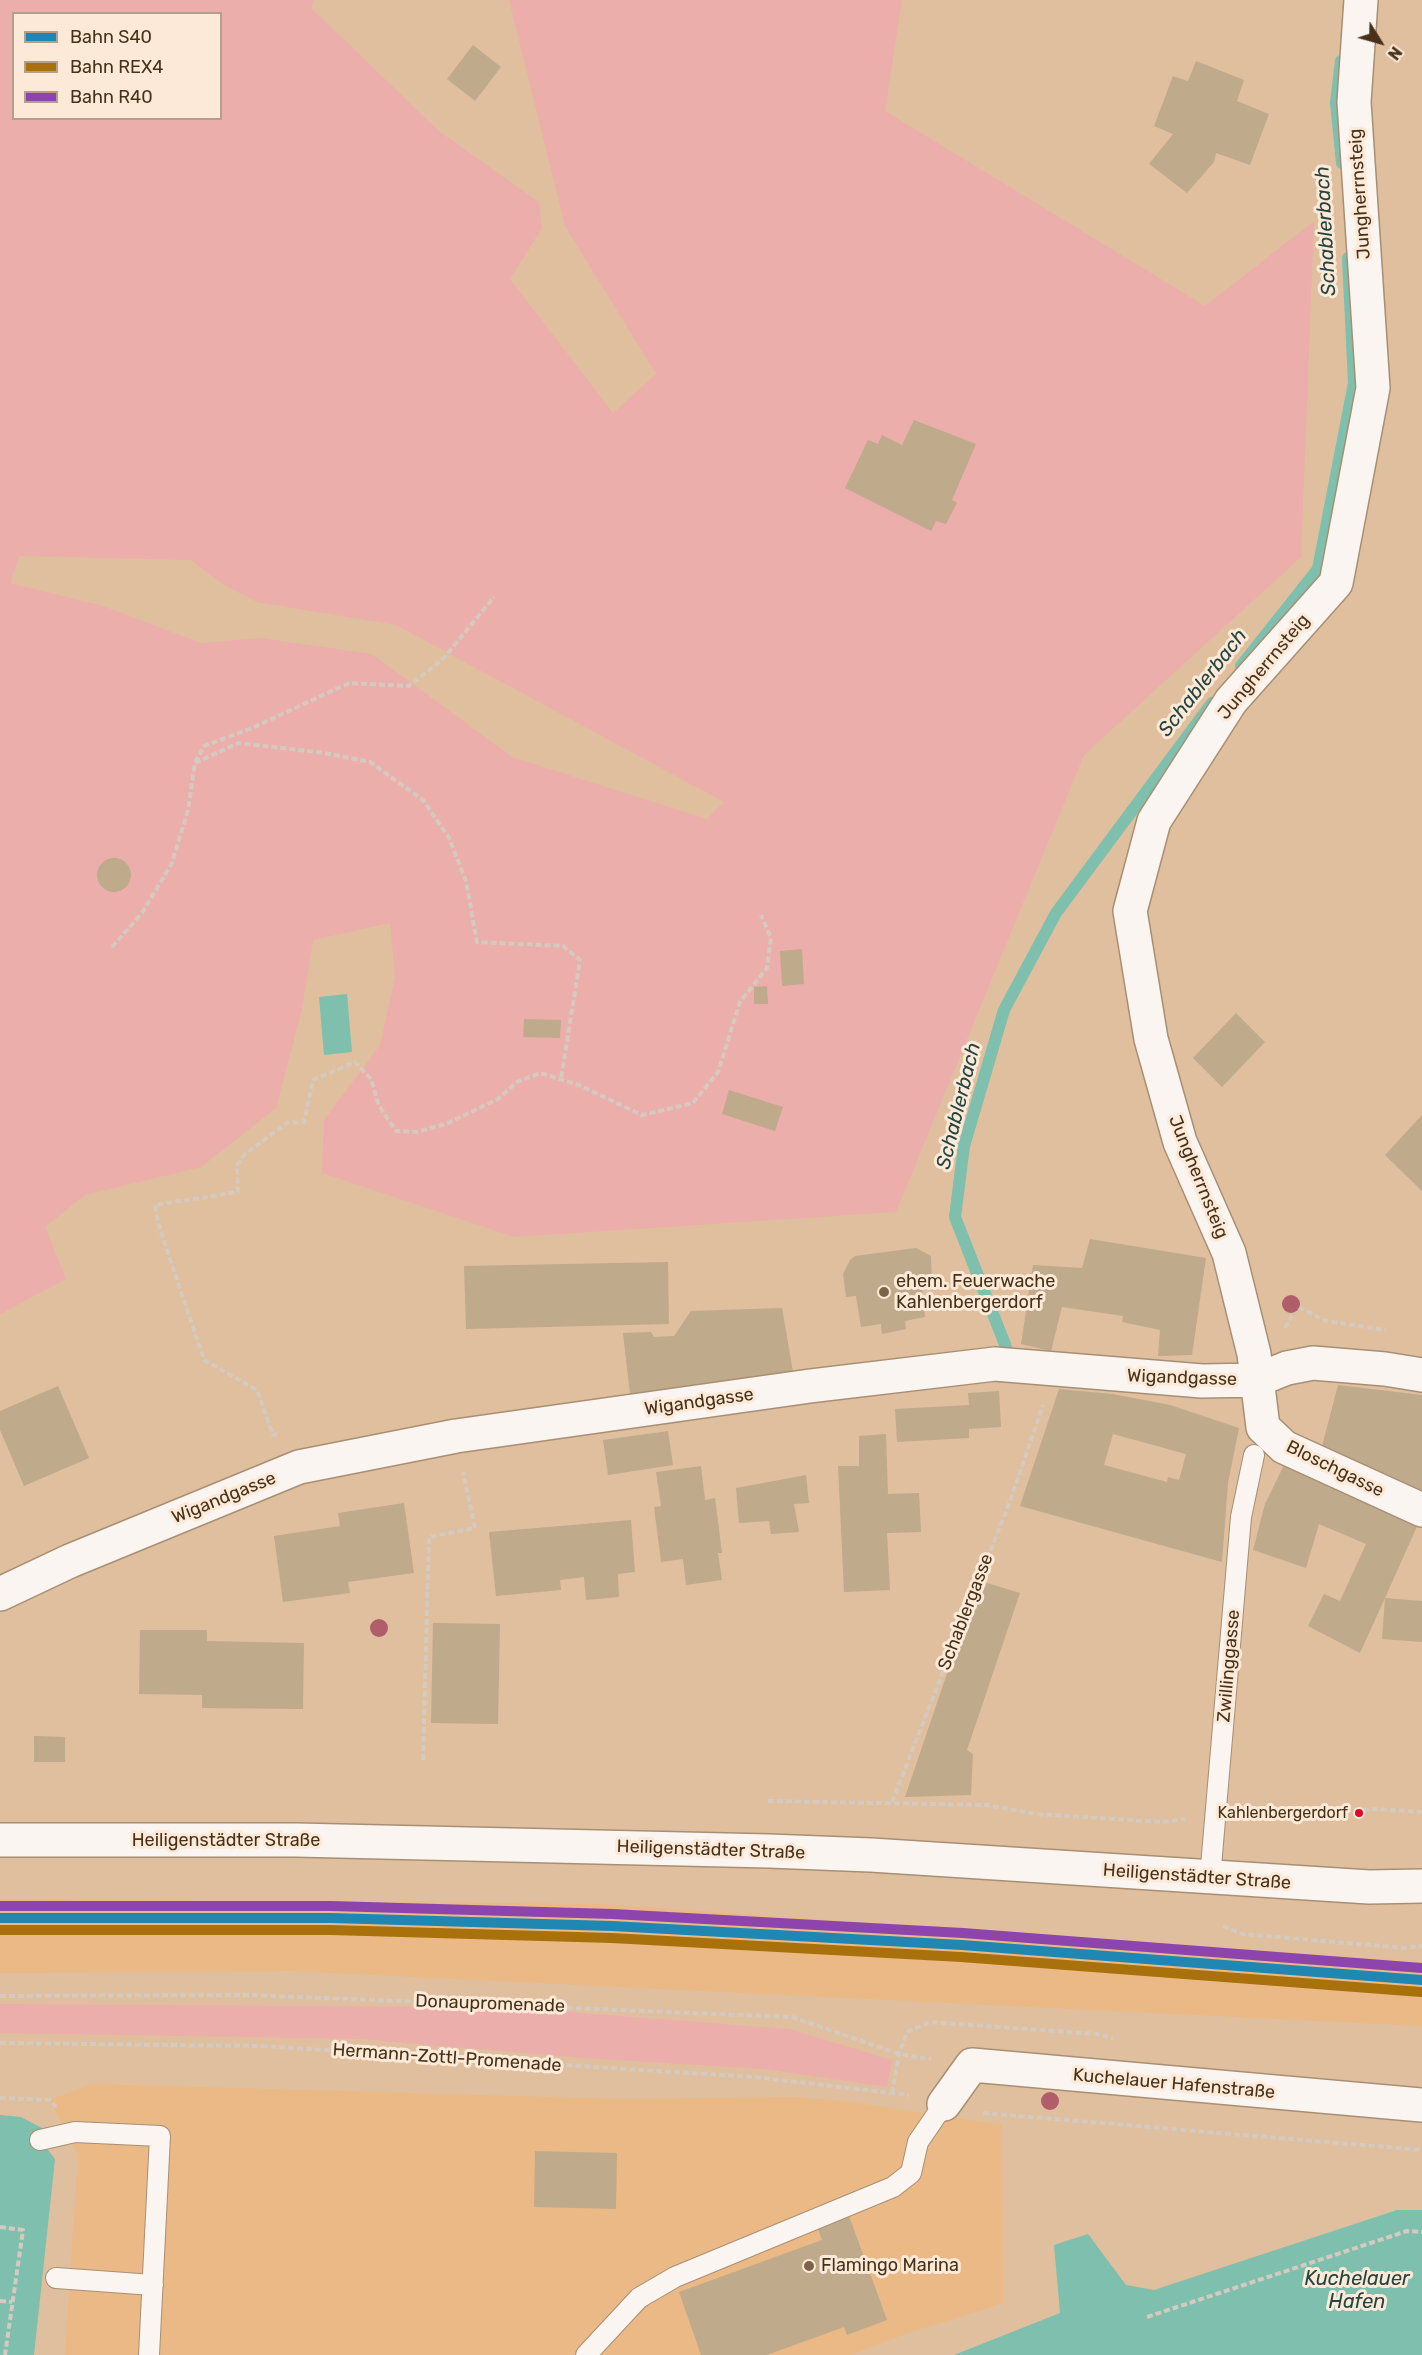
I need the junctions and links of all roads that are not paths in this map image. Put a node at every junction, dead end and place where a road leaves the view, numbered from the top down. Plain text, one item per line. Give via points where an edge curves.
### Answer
1 (1361, 0) edge
2 (1422, 1375) edge
3 (1257, 1380) junction
4 (1254, 1455) dead end
5 (1422, 1510) edge
6 (0, 1594) edge
7 (0, 1839) edge
8 (1210, 1878) junction
9 (1422, 1886) edge
10 (944, 2103) joint
11 (1422, 2105) edge
12 (39, 2140) dead end
13 (56, 2278) dead end
14 (153, 2285) junction
15 (150, 2355) edge
16 (586, 2355) edge

1 - 3 street, Jungherrnsteig via 1354,102 1373,388 1336,583 1231,701 1154,821 1130,911 1151,1039 1180,1142 1229,1253
2 - 3 street, Wigandgasse via 1313,1363
3 - 5 street, Bloschgasse via 1263,1426 1284,1447
3 - 6 street, Wigandgasse via 1192,1381 995,1364 456,1436 299,1467 70,1561
4 - 8 lane, Zwillinggasse via 1241,1517
7 - 8 street, Heiligenstädter Straße via 769,1851
8 - 9 street, Heiligenstädter Straße
10 - 11 street, Kuchelauer Hafenstraße via 972,2066
10 - 16 lane via 918,2142 911,2173 893,2187 675,2277 639,2298
12 - 14 lane via 75,2132 160,2136
13 - 14 lane
14 - 15 lane

